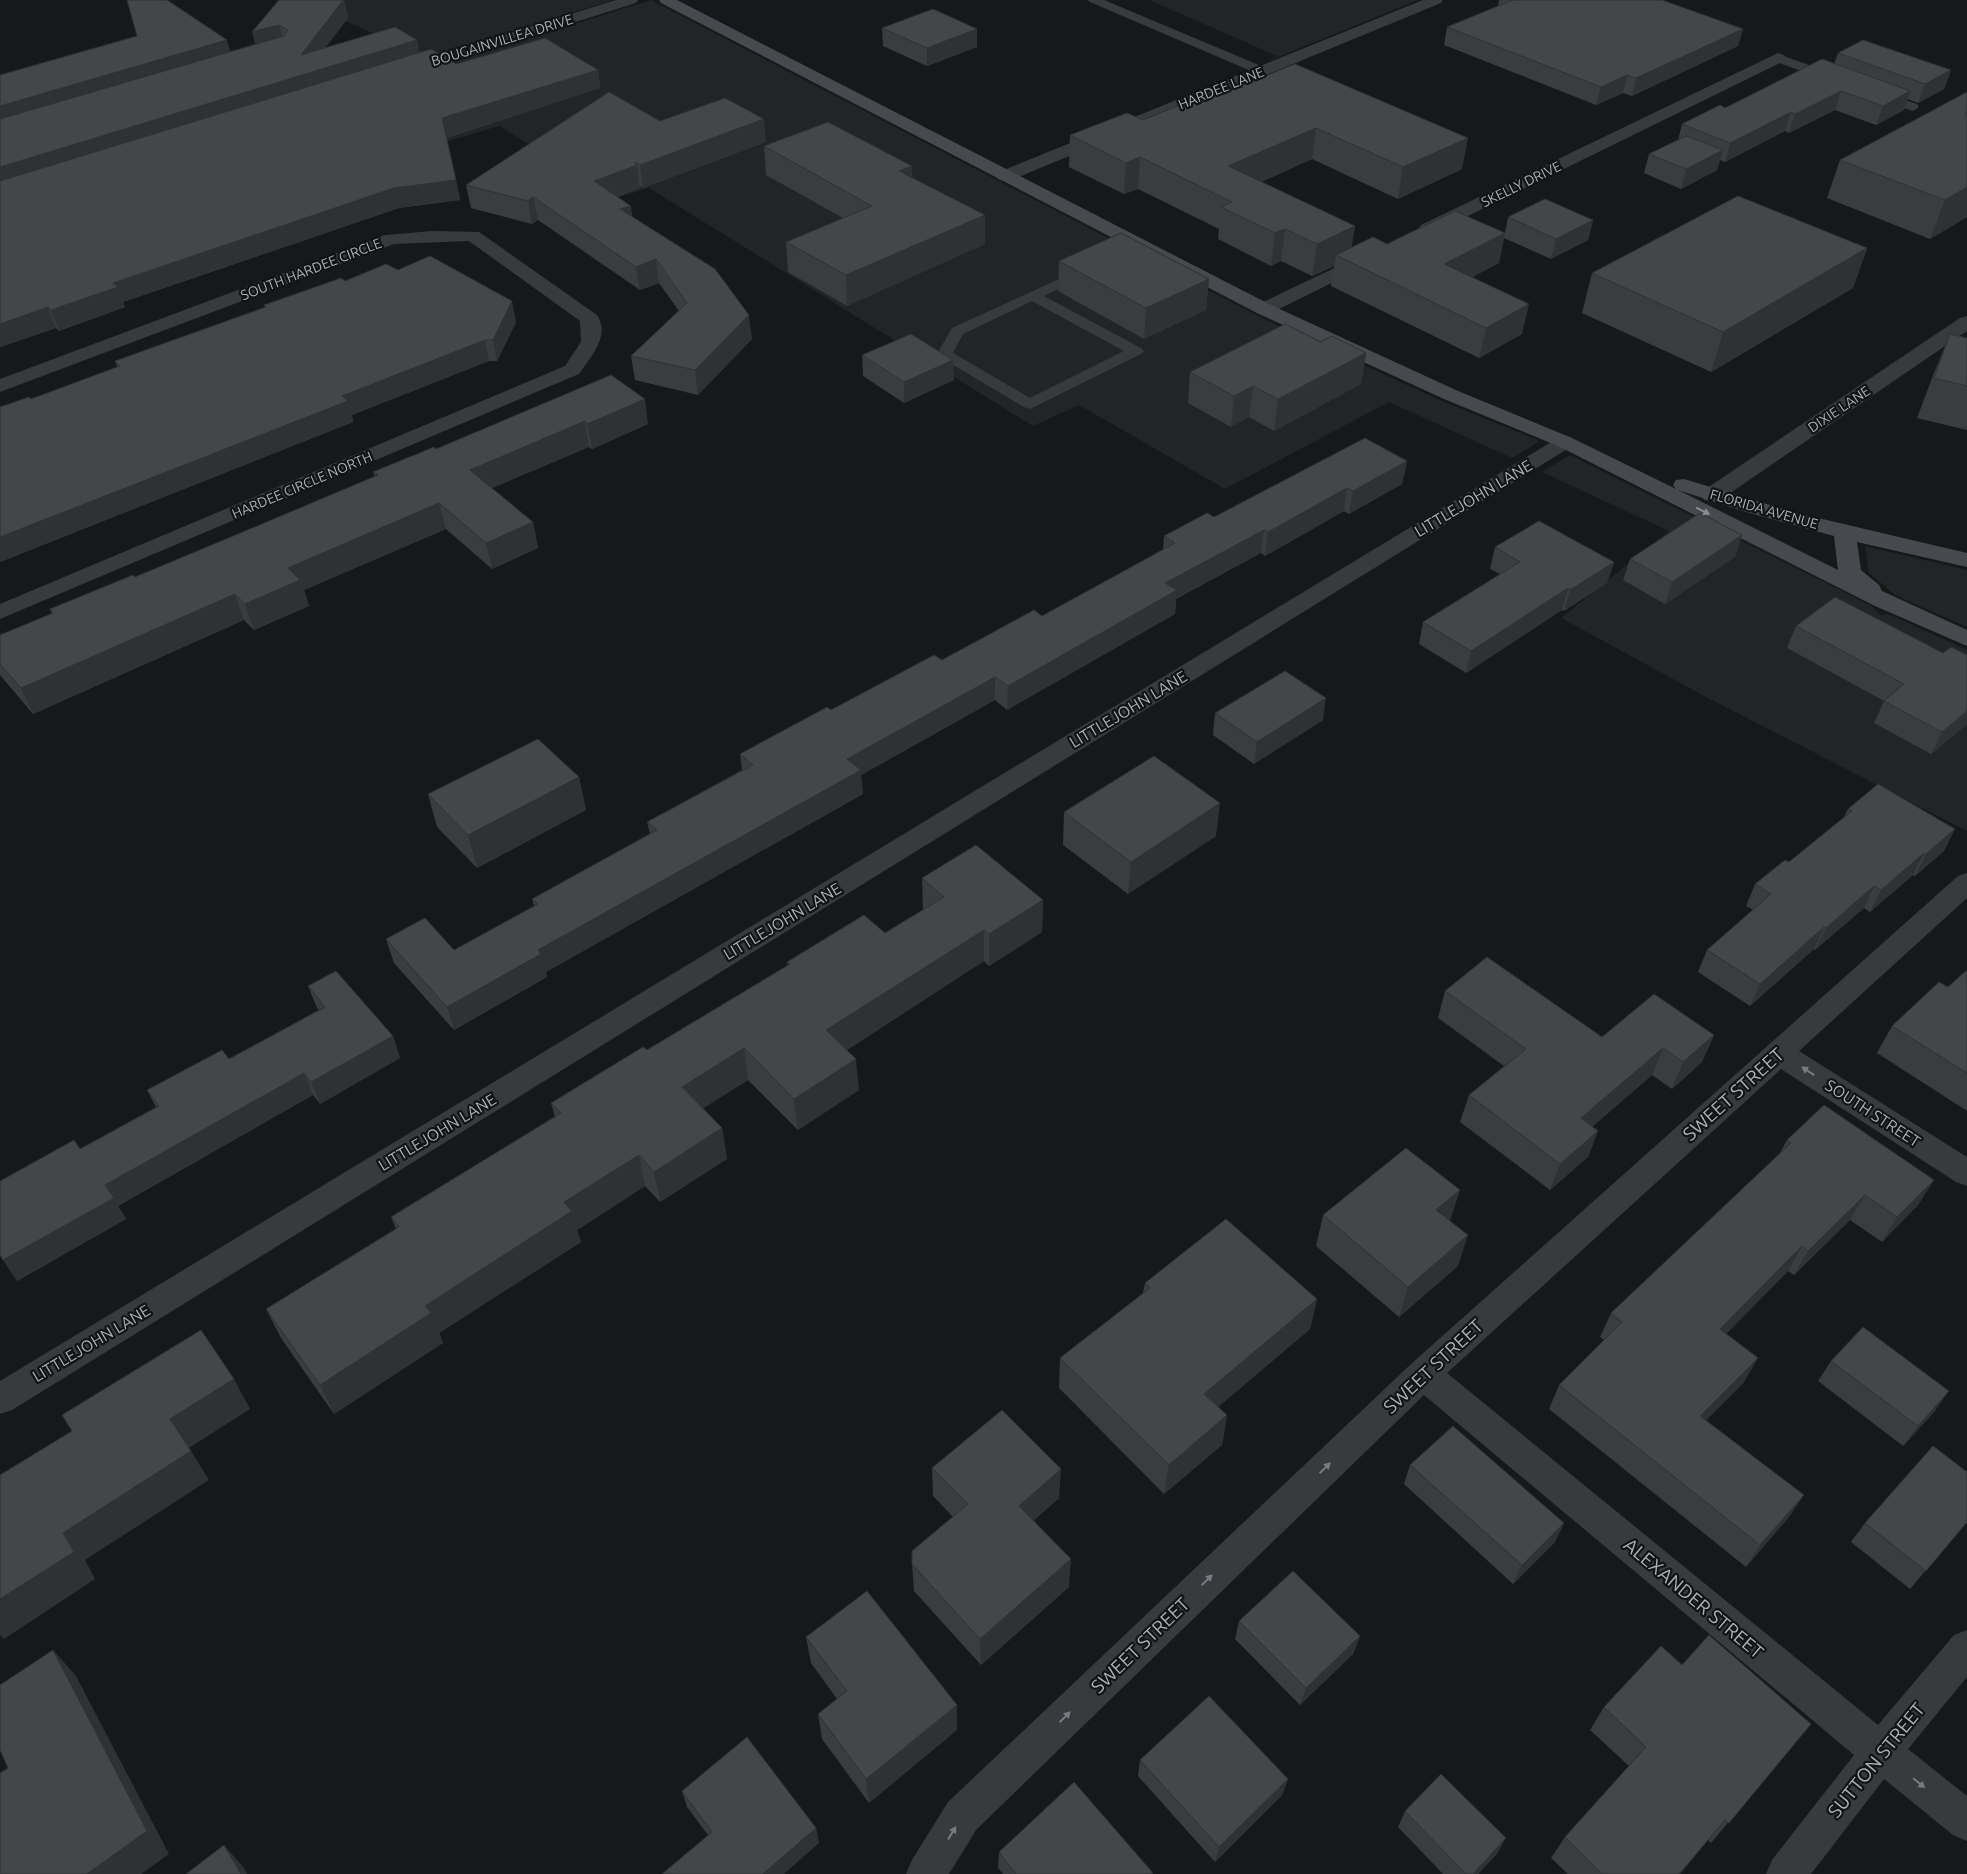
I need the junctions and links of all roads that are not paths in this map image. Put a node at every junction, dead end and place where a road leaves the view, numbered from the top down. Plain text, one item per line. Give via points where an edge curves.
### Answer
1 (631, 0) edge
2 (666, 0) edge
3 (1094, 0) edge
4 (1436, 0) edge
5 (1778, 58) joint
6 (1262, 71) junction
7 (393, 74) edge
8 (1841, 81) edge
9 (1868, 91) edge
10 (1913, 108) dead end
11 (1005, 176) junction
12 (1412, 237) edge
13 (1377, 254) edge
14 (1100, 264) edge
15 (1033, 296) junction
16 (1264, 309) junction
17 (1967, 322) edge
18 (591, 342) joint
19 (0, 386) edge
20 (1565, 442) junction
21 (1712, 495) junction
22 (1845, 532) junction
23 (1967, 560) edge
24 (1883, 600) junction
25 (0, 612) edge
26 (1967, 639) edge
27 (1967, 883) edge
28 (1780, 1053) junction
29 (1967, 1173) edge
30 (1423, 1374) junction
31 (0, 1399) edge
32 (1967, 1648) edge
33 (1881, 1752) junction
34 (1967, 1821) edge
35 (926, 1874) edge
36 (1786, 1874) edge

1 - 7 street, BOUGAINVILLEA DRIVE
2 - 11 street
3 - 6 lane
4 - 6 street, HARDEE LANE
5 - 8 lane
5 - 12 street, SKELLY DRIVE
6 - 11 street, HARDEE LANE
9 - 10 lane
11 - 16 street via 1133,249
13 - 16 street
14 - 15 lane
15 - 15 lane via 957,331 945,354 1030,404 1136,351
16 - 20 street via 1451,395
17 - 21 street, DIXIE LANE
18 - 19 street, SOUTH HARDEE CIRCLE via 590,318 473,236 391,239
18 - 25 street, HARDEE CIRCLE NORTH via 572,370
20 - 21 street, FLORIDA AVENUE
20 -> 24 street
20 - 31 street, LITTLEJOHN LANE
21 - 22 street, FLORIDA AVENUE
22 - 23 street, FLORIDA AVENUE
22 - 24 street via 1850,572
24 - 26 street
27 - 28 street, SWEET STREET
29 -> 28 street, SOUTH STREET
28 - 30 street, SWEET STREET
30 - 33 street, ALEXANDER STREET
35 -> 30 street, SWEET STREET via 962,1816
32 - 33 street, SUTTON STREET
33 -> 34 street, ALEXANDER STREET
33 - 36 street, SUTTON STREET

